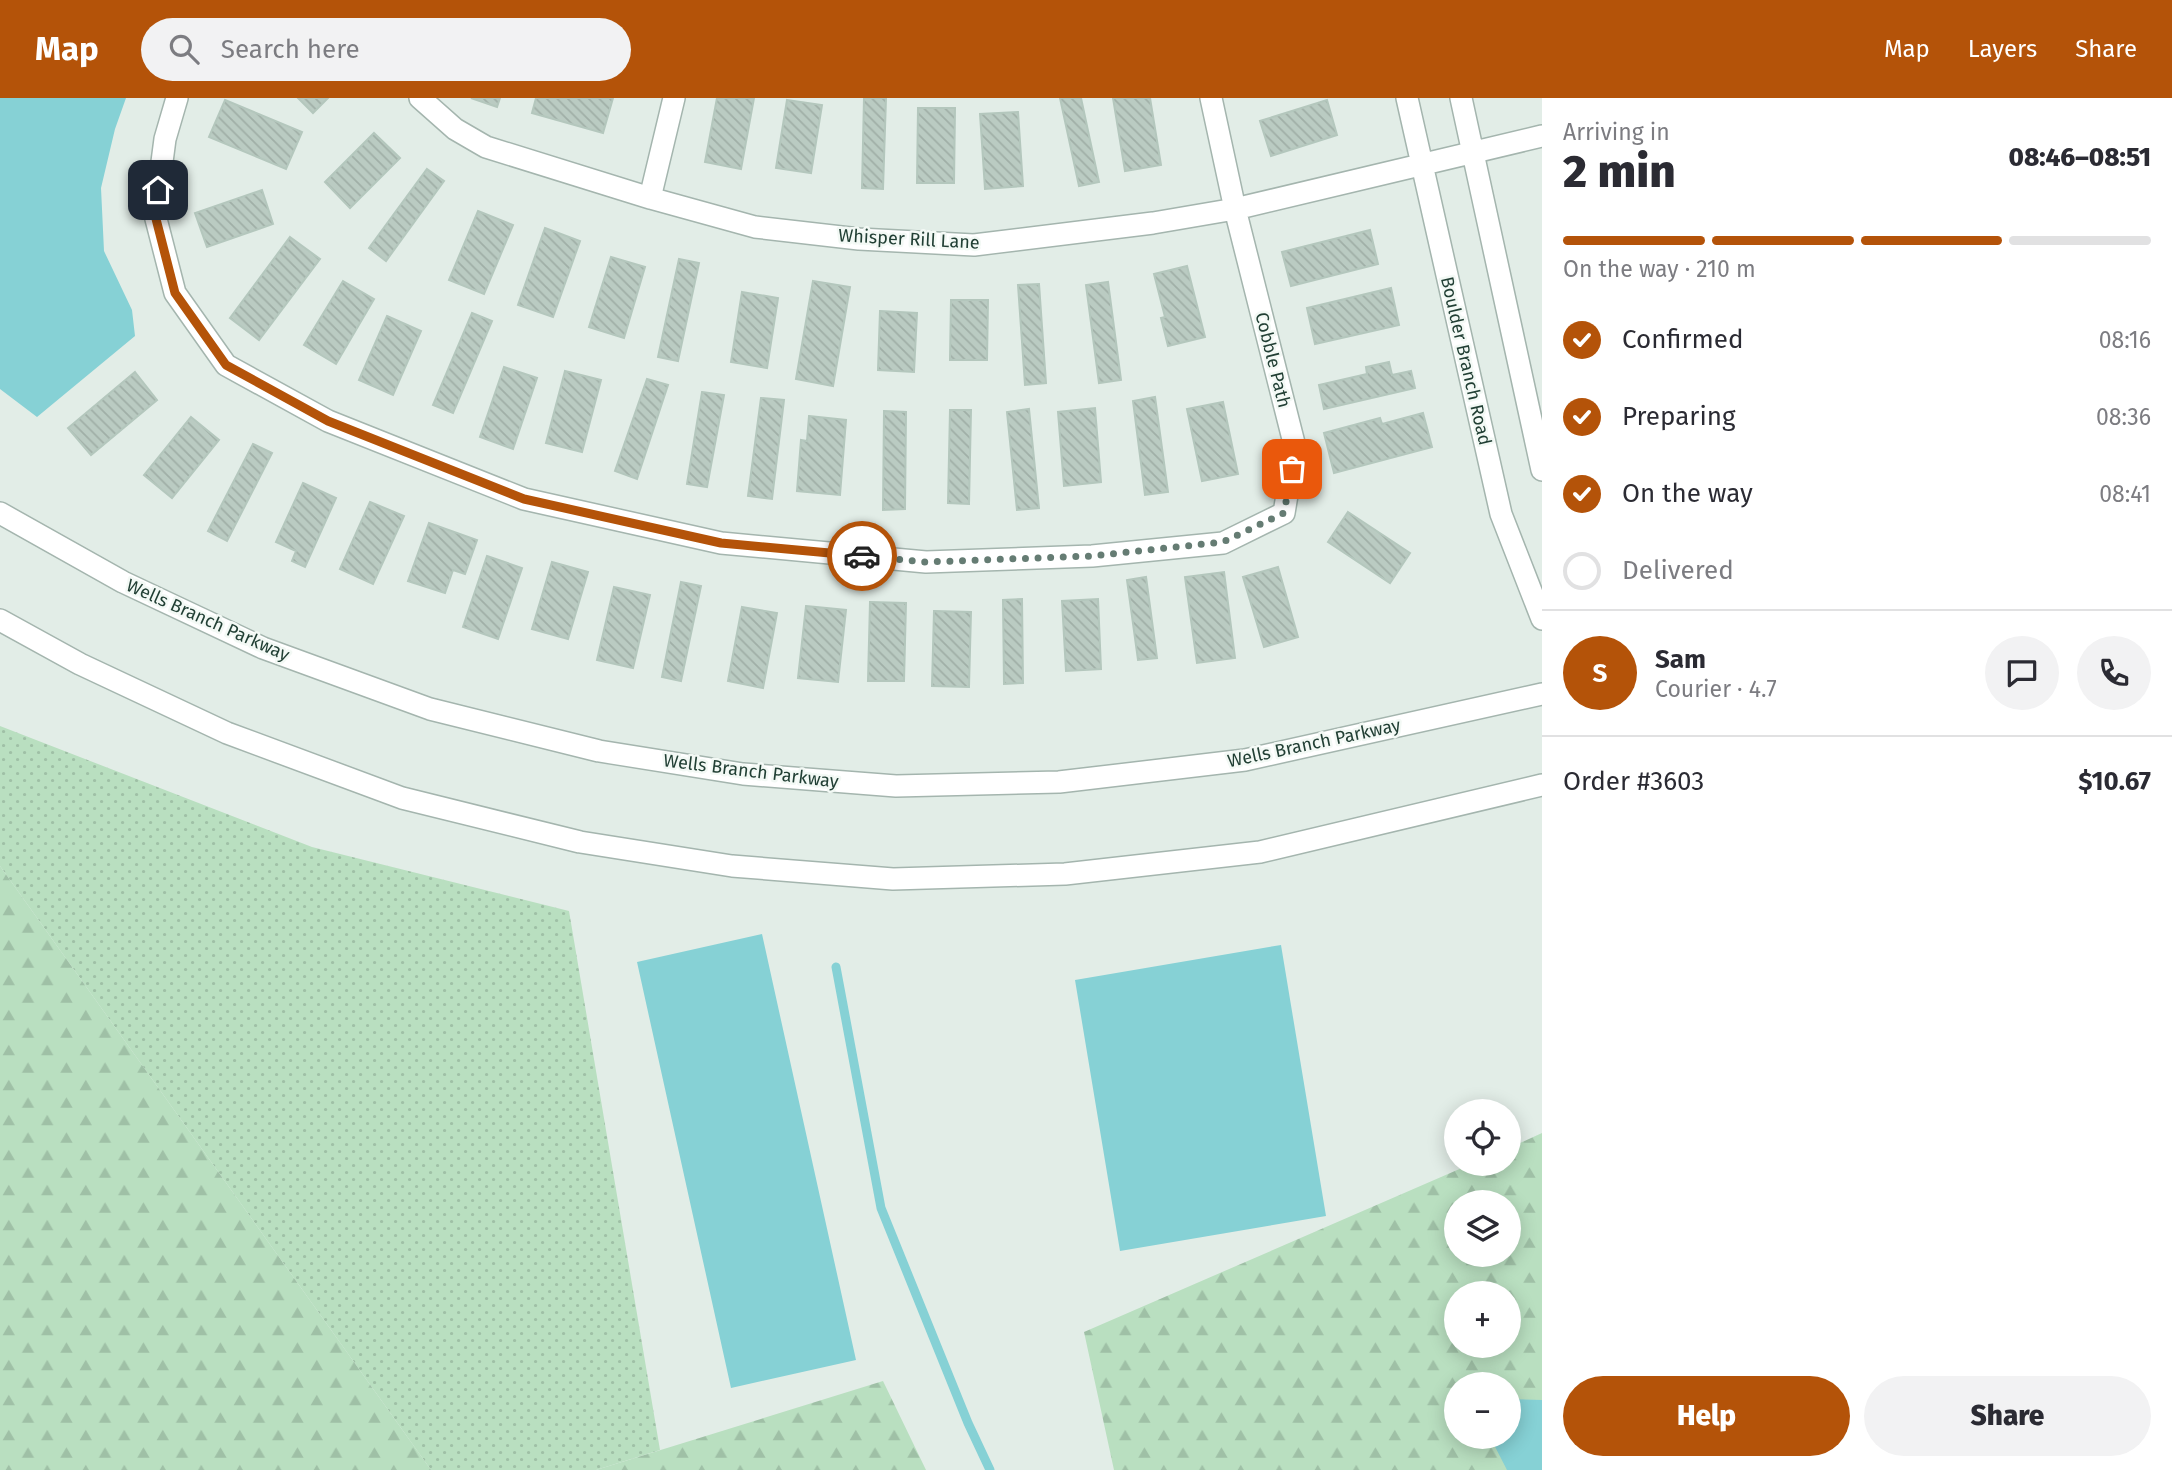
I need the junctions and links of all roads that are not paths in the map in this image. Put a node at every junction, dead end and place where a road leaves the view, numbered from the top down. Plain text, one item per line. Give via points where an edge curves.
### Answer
1 (177, 98) edge
2 (420, 98) edge
3 (674, 98) edge
4 (1211, 98) edge
5 (1407, 98) edge
6 (1461, 98) edge
7 (1542, 136) edge
8 (1473, 154) junction
9 (1422, 166) junction
10 (650, 198) junction
11 (1236, 209) junction
12 (1542, 470) edge
13 (0, 513) edge
14 (1542, 618) edge
15 (0, 620) edge
16 (1542, 694) edge
17 (1542, 785) edge

1 - 11 street, Cobble Path via 165,139 155,215 175,293 226,365 328,421 524,499 721,543 926,562 1092,556 1223,542 1284,513 1295,447
2 - 10 street, Whisper Rill Lane via 455,129 486,147
3 - 10 street
4 - 11 street, Cobble Path
5 - 9 street, Boulder Branch Road
6 - 8 street
7 - 8 street, Whisper Rill Lane
8 - 9 street, Whisper Rill Lane
8 - 12 street
9 - 11 street, Whisper Rill Lane
9 - 14 street, Boulder Branch Road via 1501,514
10 - 11 street, Whisper Rill Lane via 755,227 974,245
13 - 16 street, Wells Branch Parkway via 123,582 263,648 430,709 599,751 743,774 896,786 1059,782 1245,760
15 - 17 street via 80,664 227,733 402,798 580,842 732,866 893,879 1065,874 1259,852

